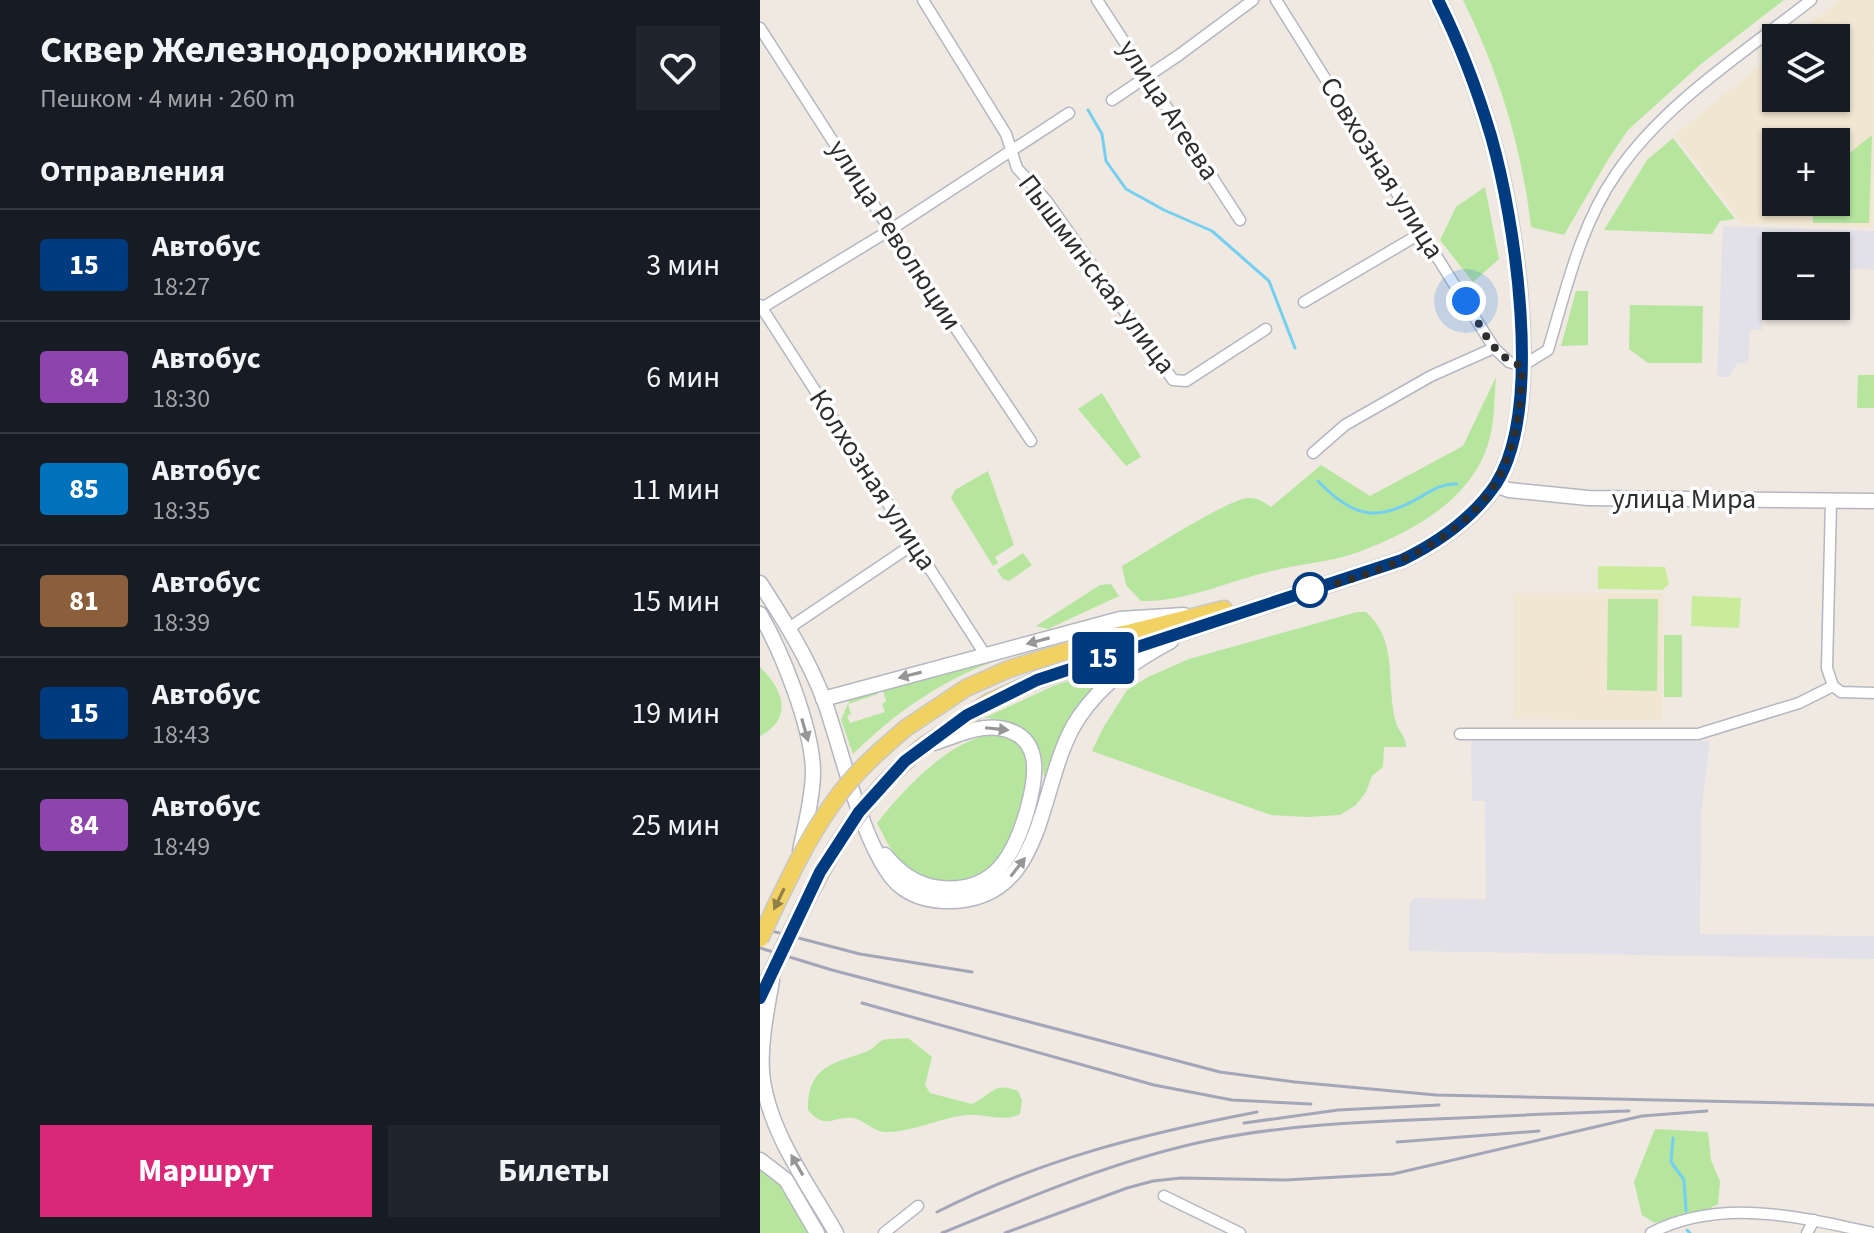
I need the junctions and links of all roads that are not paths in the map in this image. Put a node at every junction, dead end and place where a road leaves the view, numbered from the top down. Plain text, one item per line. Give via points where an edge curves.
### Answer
1 (923, 0) edge
2 (1097, 0) edge
3 (1253, 0) edge
4 (1276, 0) edge
5 (1438, 0) edge
6 (1811, 0) edge
7 (760, 28) edge
8 (1147, 76) junction
9 (1112, 100) dead end
10 (1069, 113) dead end
11 (1011, 149) junction
12 (1240, 220) dead end
13 (890, 230) junction
14 (1423, 232) junction
15 (1304, 302) dead end
16 (761, 308) edge
17 (1266, 329) dead end
18 (1494, 348) junction
19 (1522, 366) junction
20 (1031, 441) dead end
21 (1313, 453) dead end
22 (1495, 485) junction
23 (1831, 501) junction
24 (1874, 501) edge
25 (915, 543) junction
26 (760, 583) edge
27 (760, 614) edge
28 (1196, 621) junction
29 (789, 628) junction
30 (986, 656) junction
31 (1833, 686) junction
32 (1874, 693) edge
33 (823, 699) junction
34 (1460, 734) dead end
35 (922, 747) junction
36 (871, 838) junction
37 (799, 859) junction
38 (760, 939) edge
39 (774, 967) junction
40 (760, 998) edge
41 (760, 1160) edge
42 (1164, 1196) dead end
43 (918, 1206) dead end
44 (1814, 1220) junction
45 (1652, 1232) edge
46 (817, 1233) edge
47 (836, 1233) edge
48 (884, 1233) edge
49 (1239, 1233) edge
50 (1807, 1233) edge
51 (1873, 1233) edge

1 - 11 street, Пышминская улица
2 - 8 street, улица Агеева
3 - 8 street
4 - 14 street, Совхозная улица
5 - 19 main road via 1472,75 1500,175 1512,244
6 - 19 street via 1674,110 1634,149 1614,176 1580,245 1548,350
7 - 13 street, улица Революции
8 - 9 street
8 - 12 street, улица Агеева
10 - 11 street
11 - 13 street
11 - 17 street, Пышминская улица via 1023,177 1046,200 1178,382
13 - 16 street
13 - 20 street, улица Революции
14 - 15 street
14 - 18 street, Совхозная улица
16 - 25 street, Колхозная улица
18 - 19 street, Совхозная улица
18 - 21 street via 1431,376 1345,425
19 - 22 main road via 1516,430
22 - 23 street, улица Мира via 1588,498
22 - 28 main road via 1463,521 1419,551 1379,569
23 - 24 street, улица Мира
23 - 31 street via 1827,668
25 - 29 street
25 - 30 street, Колхозная улица
26 - 29 street
27 -> 37 street via 781,655 812,759
28 -> 30 street via 1120,619
28 - 35 main road via 1023,686 967,715
36 -> 28 street via 889,874 909,893 962,901 994,890 1026,857 1065,745 1087,706 1120,671
28 - 37 main road, bridge via 1108,638 966,688 906,728 850,781
29 - 33 street
30 -> 33 street
31 - 32 street via 1841,692
31 - 34 street via 1799,703 1698,734
33 - 36 street
35 -> 36 street via 987,727 1009,730 1026,743 1035,778 1011,854 979,883 934,888 901,872
35 - 39 main road, bridge via 880,786 846,830
37 -> 38 main road, bridge
39 - 40 main road
47 -> 39 street via 786,1145 765,1090 762,1050
41 - 46 street via 788,1183
42 - 49 street
43 - 48 street
44 - 45 street via 1734,1212
44 - 50 street
44 - 51 street

